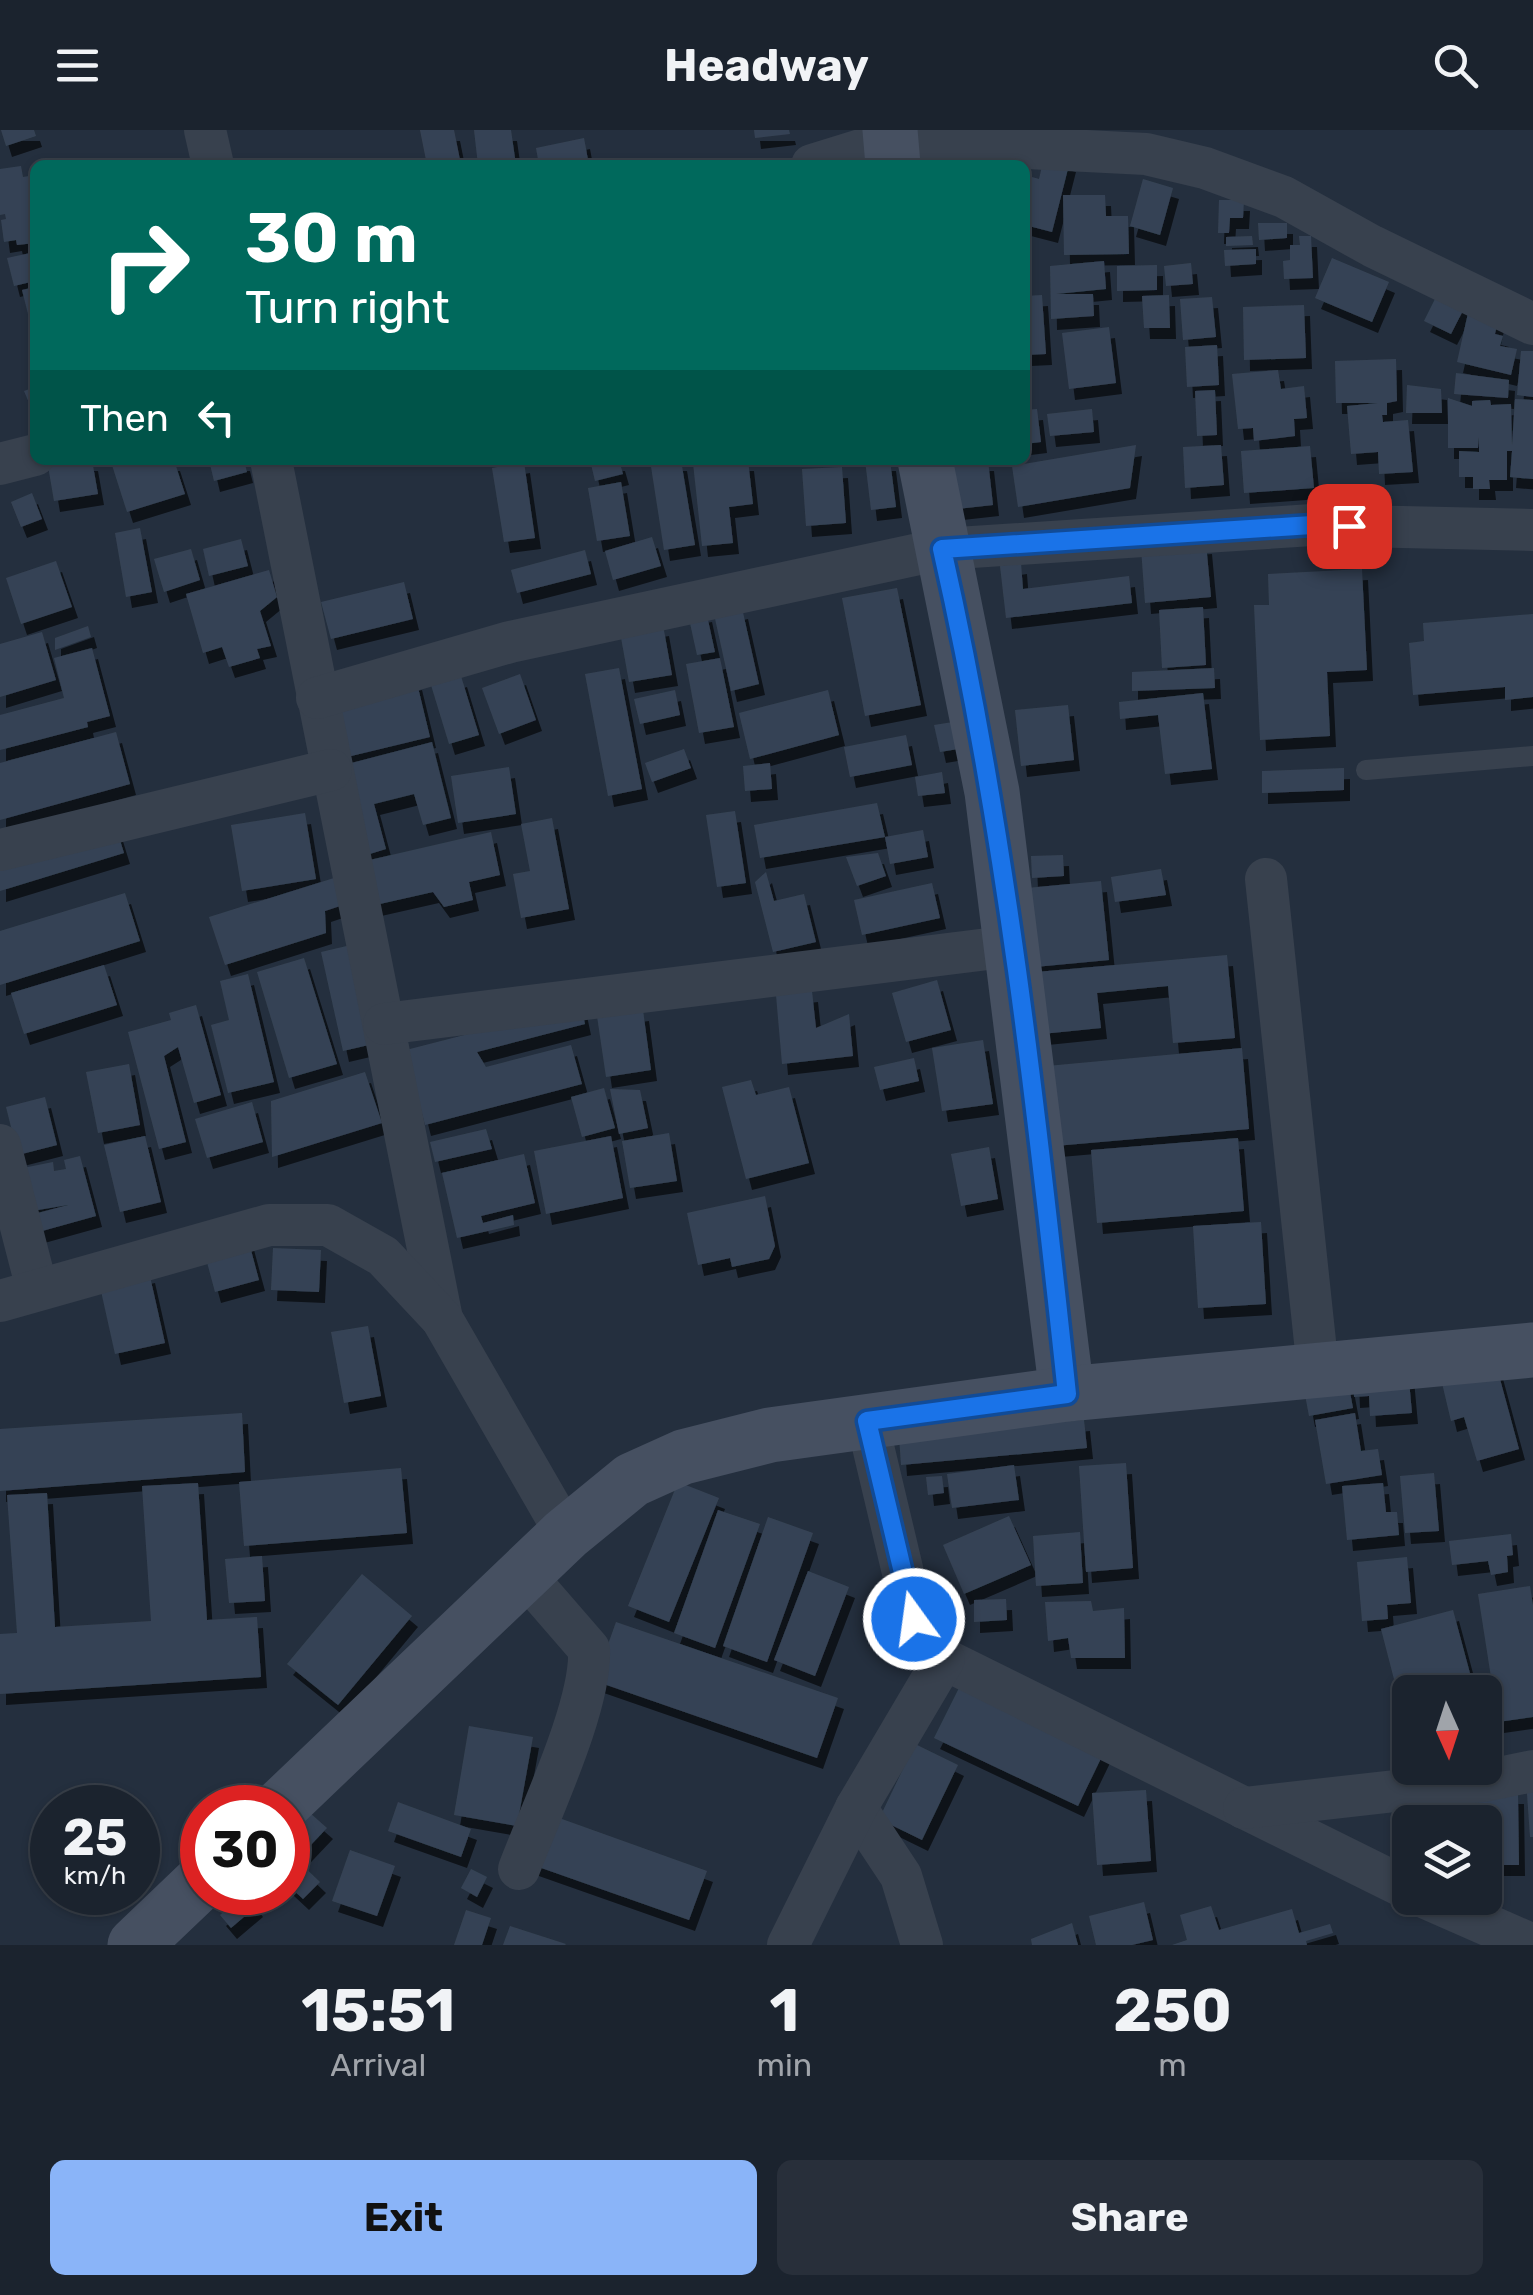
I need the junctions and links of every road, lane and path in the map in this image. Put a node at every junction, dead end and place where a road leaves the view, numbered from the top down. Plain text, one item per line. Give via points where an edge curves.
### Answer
1 (205, 130) edge
2 (891, 145) edge
3 (212, 160) edge
4 (832, 160) edge
5 (1533, 324) edge
6 (30, 456) edge
7 (0, 464) edge
8 (272, 465) edge
9 (926, 465) edge
10 (1533, 530) edge
11 (942, 549) junction
12 (317, 698) junction
13 (1533, 756) edge
14 (330, 770) junction
15 (1366, 770) dead end
16 (0, 850) edge
17 (1266, 878) dead end
18 (1012, 946) junction
19 (384, 1024) junction
20 (0, 1145) edge
21 (18, 1295) edge
22 (442, 1319) junction
23 (1533, 1350) edge
24 (1318, 1370) junction
25 (1067, 1394) junction
26 (867, 1421) junction
27 (566, 1534) junction
28 (524, 1574) junction
29 (944, 1659) junction
30 (1533, 1772) edge
31 (303, 1785) edge
32 (856, 1808) junction
33 (1244, 1808) junction
34 (519, 1868) dead end
35 (1392, 1881) edge
36 (180, 1902) edge
37 (1465, 1915) edge
38 (135, 1945) edge
39 (788, 1945) edge
40 (922, 1945) edge
41 (1533, 1945) edge

1 - 3 street
2 - 4 street
2 - 5 street via 1146,154 1205,168 1284,197
6 - 7 street
8 - 12 street
9 - 11 main road
10 - 11 street via 1312,525
11 - 12 street via 510,642
11 - 18 main road via 992,792
12 - 14 street
13 - 15 lane
14 - 16 street
14 - 19 street
17 - 24 street
18 - 19 street
18 - 25 main road
19 - 22 street
20 - 21 street
21 - 22 street via 268,1225 328,1225 384,1256
22 - 27 street
23 - 24 main road
24 - 25 main road
25 - 26 main road
26 - 27 main road via 683,1457 632,1480
26 - 29 street via 914,1619
27 - 28 main road
28 - 31 main road
28 - 34 street via 589,1649 590,1664
29 - 32 street
29 - 33 street
30 - 33 street
32 - 39 street
32 - 40 street via 901,1876
33 - 35 street
36 - 38 main road
37 - 41 street

